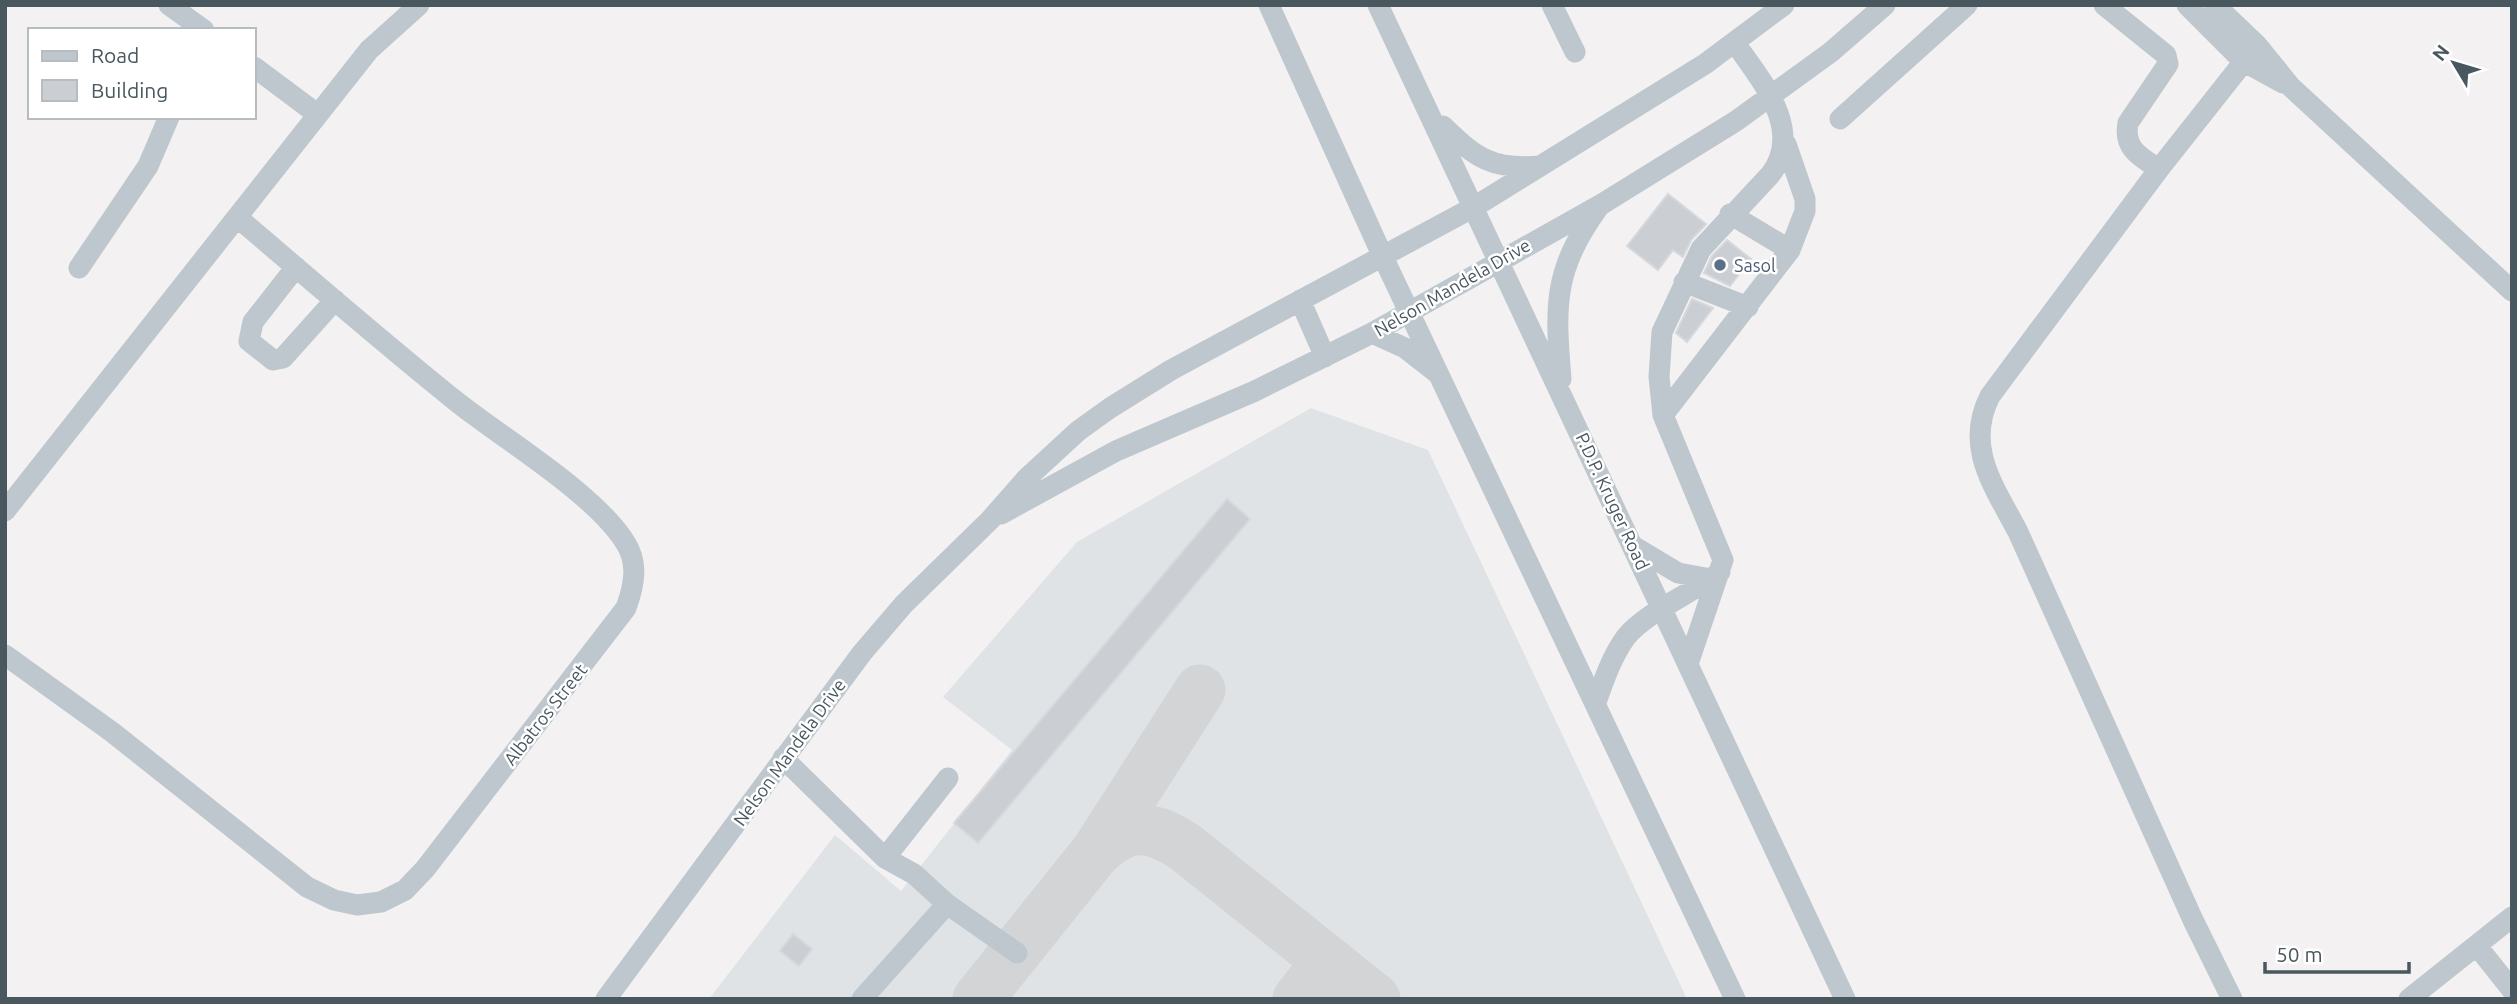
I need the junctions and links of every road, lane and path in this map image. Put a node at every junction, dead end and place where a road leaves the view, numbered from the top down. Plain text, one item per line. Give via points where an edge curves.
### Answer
1 (169, 5) edge
2 (419, 5) edge
3 (1269, 5) edge
4 (1378, 5) edge
5 (1552, 5) edge
6 (1784, 5) edge
7 (1885, 5) edge
8 (1967, 5) edge
9 (2104, 5) edge
10 (2187, 5) edge
11 (2215, 5) edge
12 (202, 28) edge
13 (1735, 43) junction
14 (1575, 52) dead end
15 (2250, 53) junction
16 (256, 68) edge
17 (1772, 95) junction
18 (317, 114) junction
19 (1433, 118) junction
20 (168, 119) edge
21 (1840, 119) dead end
22 (1786, 144) junction
23 (1541, 166) junction
24 (2159, 169) junction
25 (1602, 204) junction
26 (1474, 207) junction
27 (1730, 214) junction
28 (237, 217) junction
29 (1790, 250) junction
30 (1383, 257) junction
31 (1496, 260) junction
32 (296, 267) junction
33 (79, 268) dead end
34 (1684, 282) junction
35 (2512, 292) edge
36 (335, 300) junction
37 (1300, 300) junction
38 (1748, 307) junction
39 (1411, 313) junction
40 (1372, 333) junction
41 (1325, 357) junction
42 (1441, 376) junction
43 (1562, 392) junction
44 (1663, 415) junction
45 (5, 511) edge
46 (990, 520) junction
47 (1633, 545) junction
48 (1716, 575) junction
49 (1663, 610) junction
50 (5, 655) edge
51 (1688, 664) junction
52 (1596, 702) junction
53 (783, 758) junction
54 (948, 778) dead end
55 (885, 858) junction
56 (947, 904) junction
57 (2512, 917) edge
58 (2477, 946) junction
59 (1017, 953) dead end
60 (2512, 990) edge
61 (606, 999) edge
62 (862, 999) edge
63 (1735, 999) edge
64 (1844, 999) edge
65 (2232, 999) edge
66 (2409, 999) edge

1 - 12 street
2 - 18 street via 369,50
3 - 30 street
4 - 19 street, P.D.P. Kruger Road
5 - 14 street
6 - 13 street, Nelson Mandela Drive
7 - 17 street, Nelson Mandela Drive
8 - 21 street
9 - 24 street via 2166,55 2168,64 2126,133 2127,144 2136,154
10 - 15 street
11 - 15 street
13 - 17 street
13 - 23 street, Nelson Mandela Drive
15 - 24 street
15 - 35 street
16 - 18 street
17 - 22 street
17 - 25 street, Nelson Mandela Drive
18 - 28 street
19 - 23 street via 1489,163
19 - 26 street, P.D.P. Kruger Road
20 - 33 street via 148,166
22 - 27 street via 1776,168
22 - 29 street via 1805,199
23 - 26 street, Nelson Mandela Drive
24 - 65 street via 1990,396 1980,415 1978,436 1995,489
25 - 31 street, Nelson Mandela Drive
25 - 43 street via 1576,242 1560,288 1556,316
26 - 30 street, Nelson Mandela Drive
26 - 31 street, P.D.P. Kruger Road
27 - 29 street
27 - 34 street via 1701,248
28 - 32 street, Albatros Street
28 - 45 street
29 - 38 street
30 - 37 street, Nelson Mandela Drive
30 - 39 street
31 - 39 street, Nelson Mandela Drive
31 - 43 street, P.D.P. Kruger Road
32 - 36 street, Albatros Street
32 - 36 street via 253,321 249,341 273,360 284,358
34 - 38 street
34 - 44 street via 1662,332 1659,377
36 - 50 street, Albatros Street via 582,497 617,531 633,559 626,608 405,890 381,902 357,905 307,887 112,732
37 - 41 street
37 - 46 street, Nelson Mandela Drive via 1110,408 1052,455
38 - 44 street
39 - 40 street, Nelson Mandela Drive
39 - 42 street
40 - 41 street, Nelson Mandela Drive
40 - 42 street via 1405,348
41 - 46 street, Nelson Mandela Drive via 1116,451
42 - 52 street
43 - 47 street, P.D.P. Kruger Road
44 - 48 street via 1723,560
46 - 53 street, Nelson Mandela Drive via 904,604
47 - 48 street via 1678,573
47 - 49 street, P.D.P. Kruger Road
48 - 49 street
48 - 51 street
49 - 51 street, P.D.P. Kruger Road
49 - 52 street via 1626,636
51 - 64 street, P.D.P. Kruger Road
52 - 63 street
53 - 55 street
53 - 61 street, Nelson Mandela Drive
54 - 55 street
55 - 56 street via 914,874
56 - 59 street
56 - 62 street
57 - 58 street
58 - 60 street
58 - 66 street

